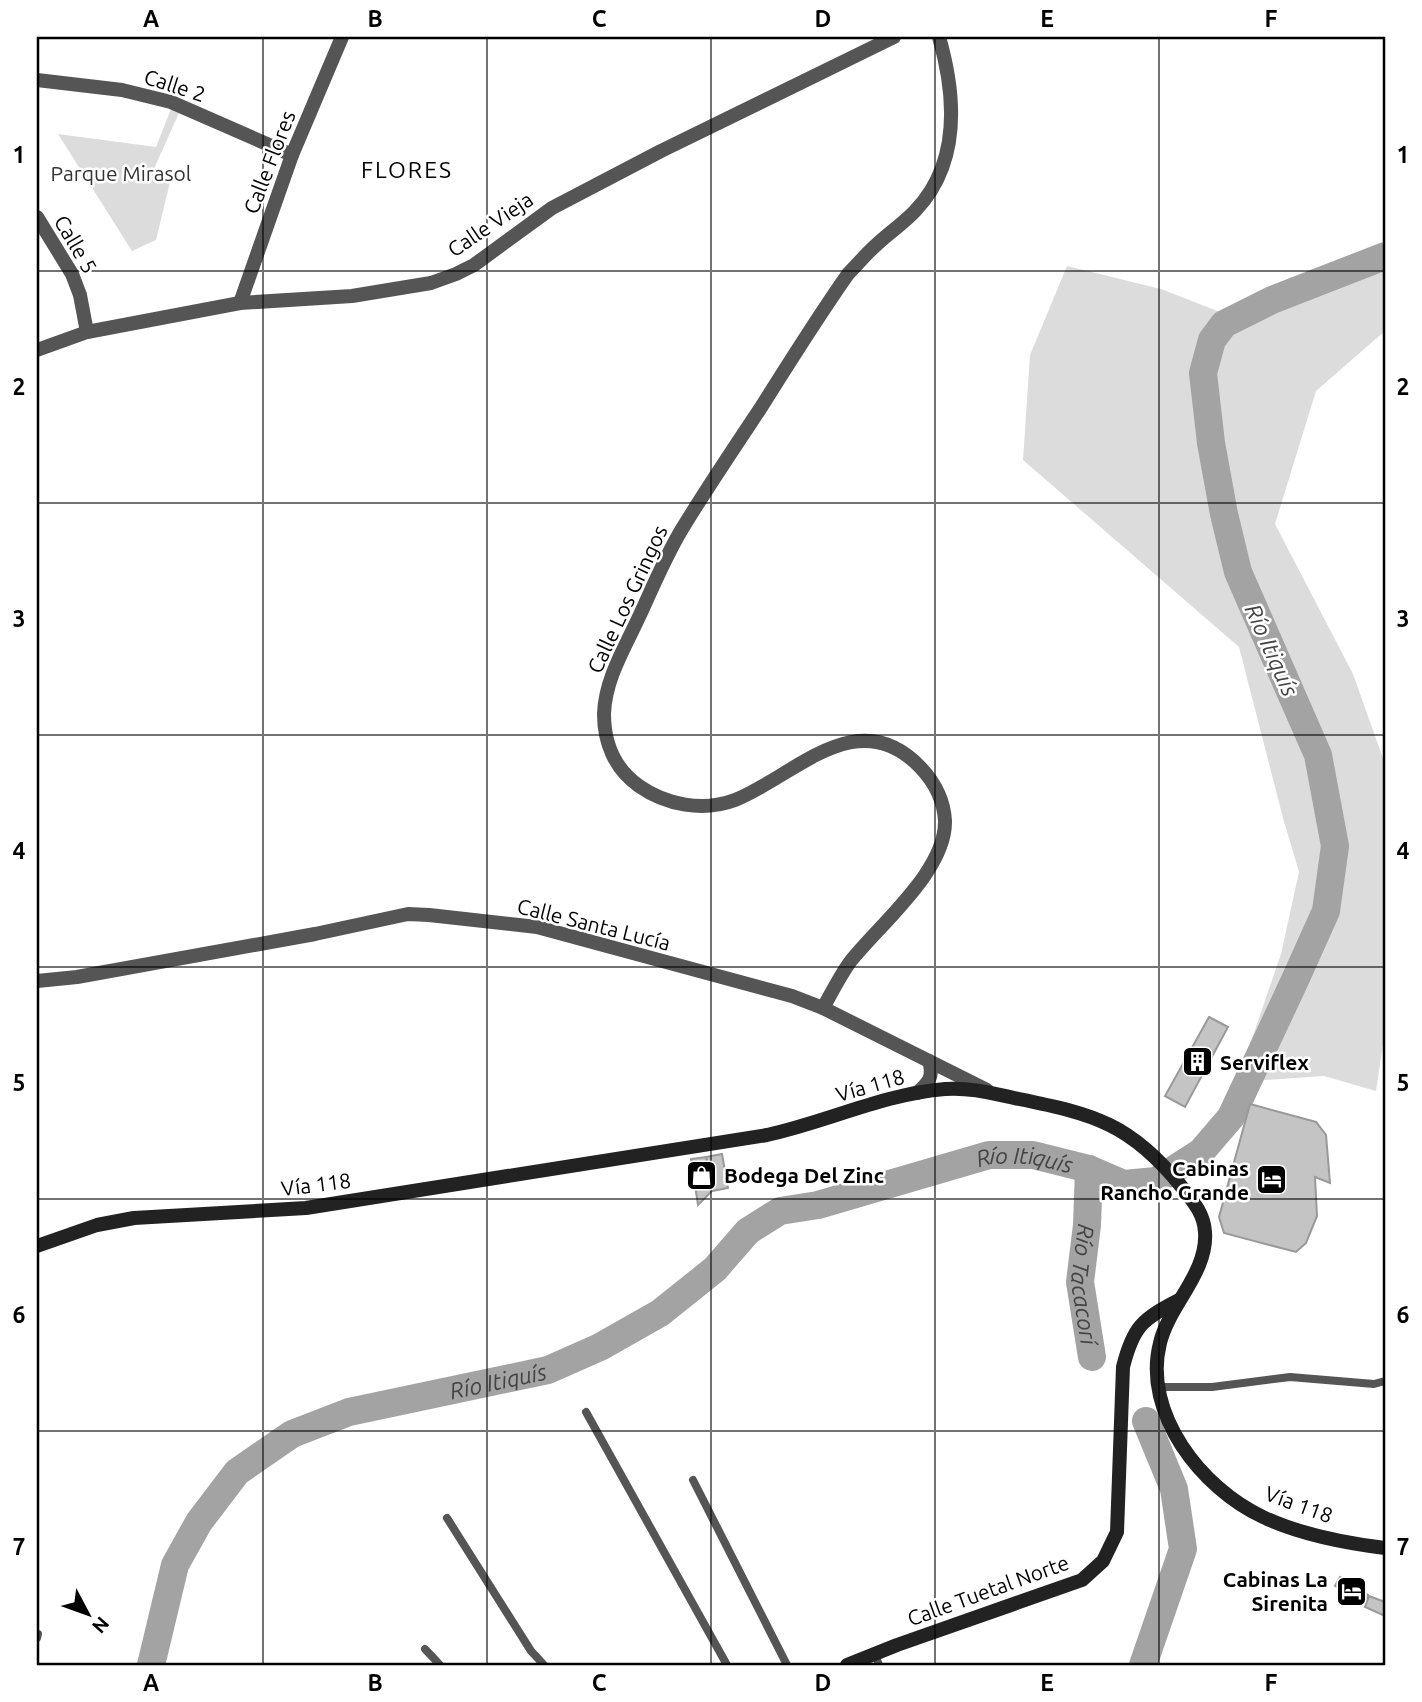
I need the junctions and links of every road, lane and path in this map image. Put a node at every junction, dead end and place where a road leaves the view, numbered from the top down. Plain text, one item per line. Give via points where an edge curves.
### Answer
1 (342, 37) edge
2 (894, 37) edge
3 (939, 37) edge
4 (37, 80) edge
5 (292, 155) junction
6 (37, 217) edge
7 (240, 303) junction
8 (86, 332) junction
9 (37, 350) edge
10 (37, 981) edge
11 (823, 1008) junction
12 (929, 1061) junction
13 (917, 1093) junction
14 (995, 1094) junction
15 (37, 1246) edge
16 (1179, 1300) junction
17 (1385, 1381) edge
18 (1158, 1387) junction
19 (586, 1412) dead end
20 (693, 1480) dead end
21 (447, 1518) dead end
22 (1385, 1549) edge
23 (425, 1649) dead end
24 (877, 1660) edge
25 (440, 1665) edge
26 (544, 1665) edge
27 (727, 1665) edge
28 (787, 1665) edge
29 (847, 1665) edge

1 - 5 street, Calle Flores
2 - 7 street, Calle Vieja via 552,208 456,274 431,283 352,296
3 - 11 street, Calle Los Gringos via 951,86 952,116 941,174 916,210 848,274 682,529 615,668 604,705 607,738 618,766 648,793 669,802 714,805 736,799 843,743 866,741 900,752 930,778 945,821 937,856 850,962
4 - 5 street, Calle 2 via 122,90 171,102
5 - 7 street, Calle Flores
6 - 8 street, Calle 5 via 72,274
7 - 8 street, Calle Vieja
8 - 9 street, Calle Vieja
10 - 11 street, Calle Santa Lucía via 429,915 537,927
11 - 12 street, Calle Santa Lucía
12 - 13 street via 929,1082
12 - 14 street, Calle Santa Lucía
13 - 14 main road, Vía 118 via 947,1089
13 - 15 main road, Vía 118 via 767,1135 306,1208 134,1218 97,1225
14 - 16 main road, Vía 118 via 1098,1120 1134,1138 1160,1160 1198,1208 1205,1232 1195,1273
16 - 18 main road, Vía 118 via 1159,1348
16 - 24 main road, Calle Tuetal Norte via 1137,1328 1122,1367 1117,1532 1103,1561 1082,1580
17 - 18 lane via 1290,1377 1212,1387
18 - 22 main road, Vía 118 via 1179,1441 1226,1493 1284,1526
19 - 27 lane
20 - 28 lane
21 - 26 lane
23 - 25 lane
24 - 29 main road, Calle Tuetal Norte

